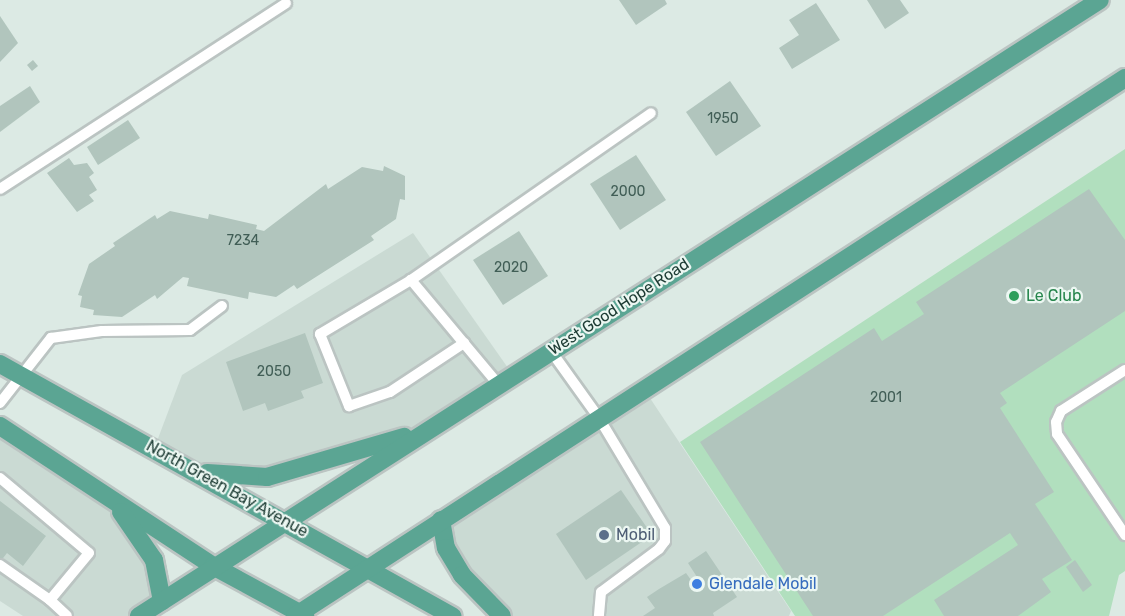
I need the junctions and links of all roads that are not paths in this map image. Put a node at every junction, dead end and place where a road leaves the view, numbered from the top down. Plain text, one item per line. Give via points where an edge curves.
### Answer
1 (1100, 0) edge
2 (286, 3) dead end
3 (1125, 78) edge
4 (651, 113) dead end
5 (0, 189) edge
6 (411, 280) junction
7 (222, 306) dead end
8 (464, 343) junction
9 (551, 351) junction
10 (0, 364) edge
11 (1125, 370) edge
12 (22, 376) junction
13 (498, 384) junction
14 (0, 403) edge
15 (599, 418) junction
16 (0, 426) edge
17 (426, 430) junction
18 (196, 472) junction
19 (0, 478) edge
20 (108, 497) junction
21 (441, 520) junction
22 (284, 521) junction
23 (1125, 535) edge
24 (0, 565) edge
25 (213, 566) junction
26 (369, 567) junction
27 (50, 600) junction
28 (162, 601) junction
29 (300, 615) edge
30 (67, 616) edge
31 (139, 616) edge
32 (452, 616) edge
33 (502, 616) edge
34 (599, 616) edge

1 - 9 main road, West Good Hope Road
2 - 5 lane
3 - 15 main road
4 - 6 lane
6 - 8 lane
6 - 8 lane via 320,334 350,406 390,392
7 - 12 lane via 190,330 102,331 51,338
8 - 13 lane
9 - 13 main road, West Good Hope Road
9 - 15 lane
10 - 12 main road, North Green Bay Avenue
11 - 23 lane via 1061,411 1056,422 1057,434
12 - 14 lane
12 - 18 main road, North Green Bay Avenue
13 - 17 main road, West Good Hope Road
15 - 21 main road
15 - 34 lane via 665,528 665,541 601,592
16 - 20 main road
17 - 18 main road via 267,477
17 - 22 main road, West Good Hope Road
18 - 22 main road, North Green Bay Avenue
19 - 27 lane via 89,554
20 - 25 main road
20 - 28 main road via 154,560
21 - 26 main road
21 - 33 main road via 446,548 462,575
22 - 25 main road, West Good Hope Road
22 - 26 main road, North Green Bay Avenue
24 - 27 lane
25 - 28 main road, West Good Hope Road
25 - 29 main road
26 - 29 main road
26 - 32 main road, North Green Bay Avenue
27 - 30 lane
28 - 31 main road, West Good Hope Road

